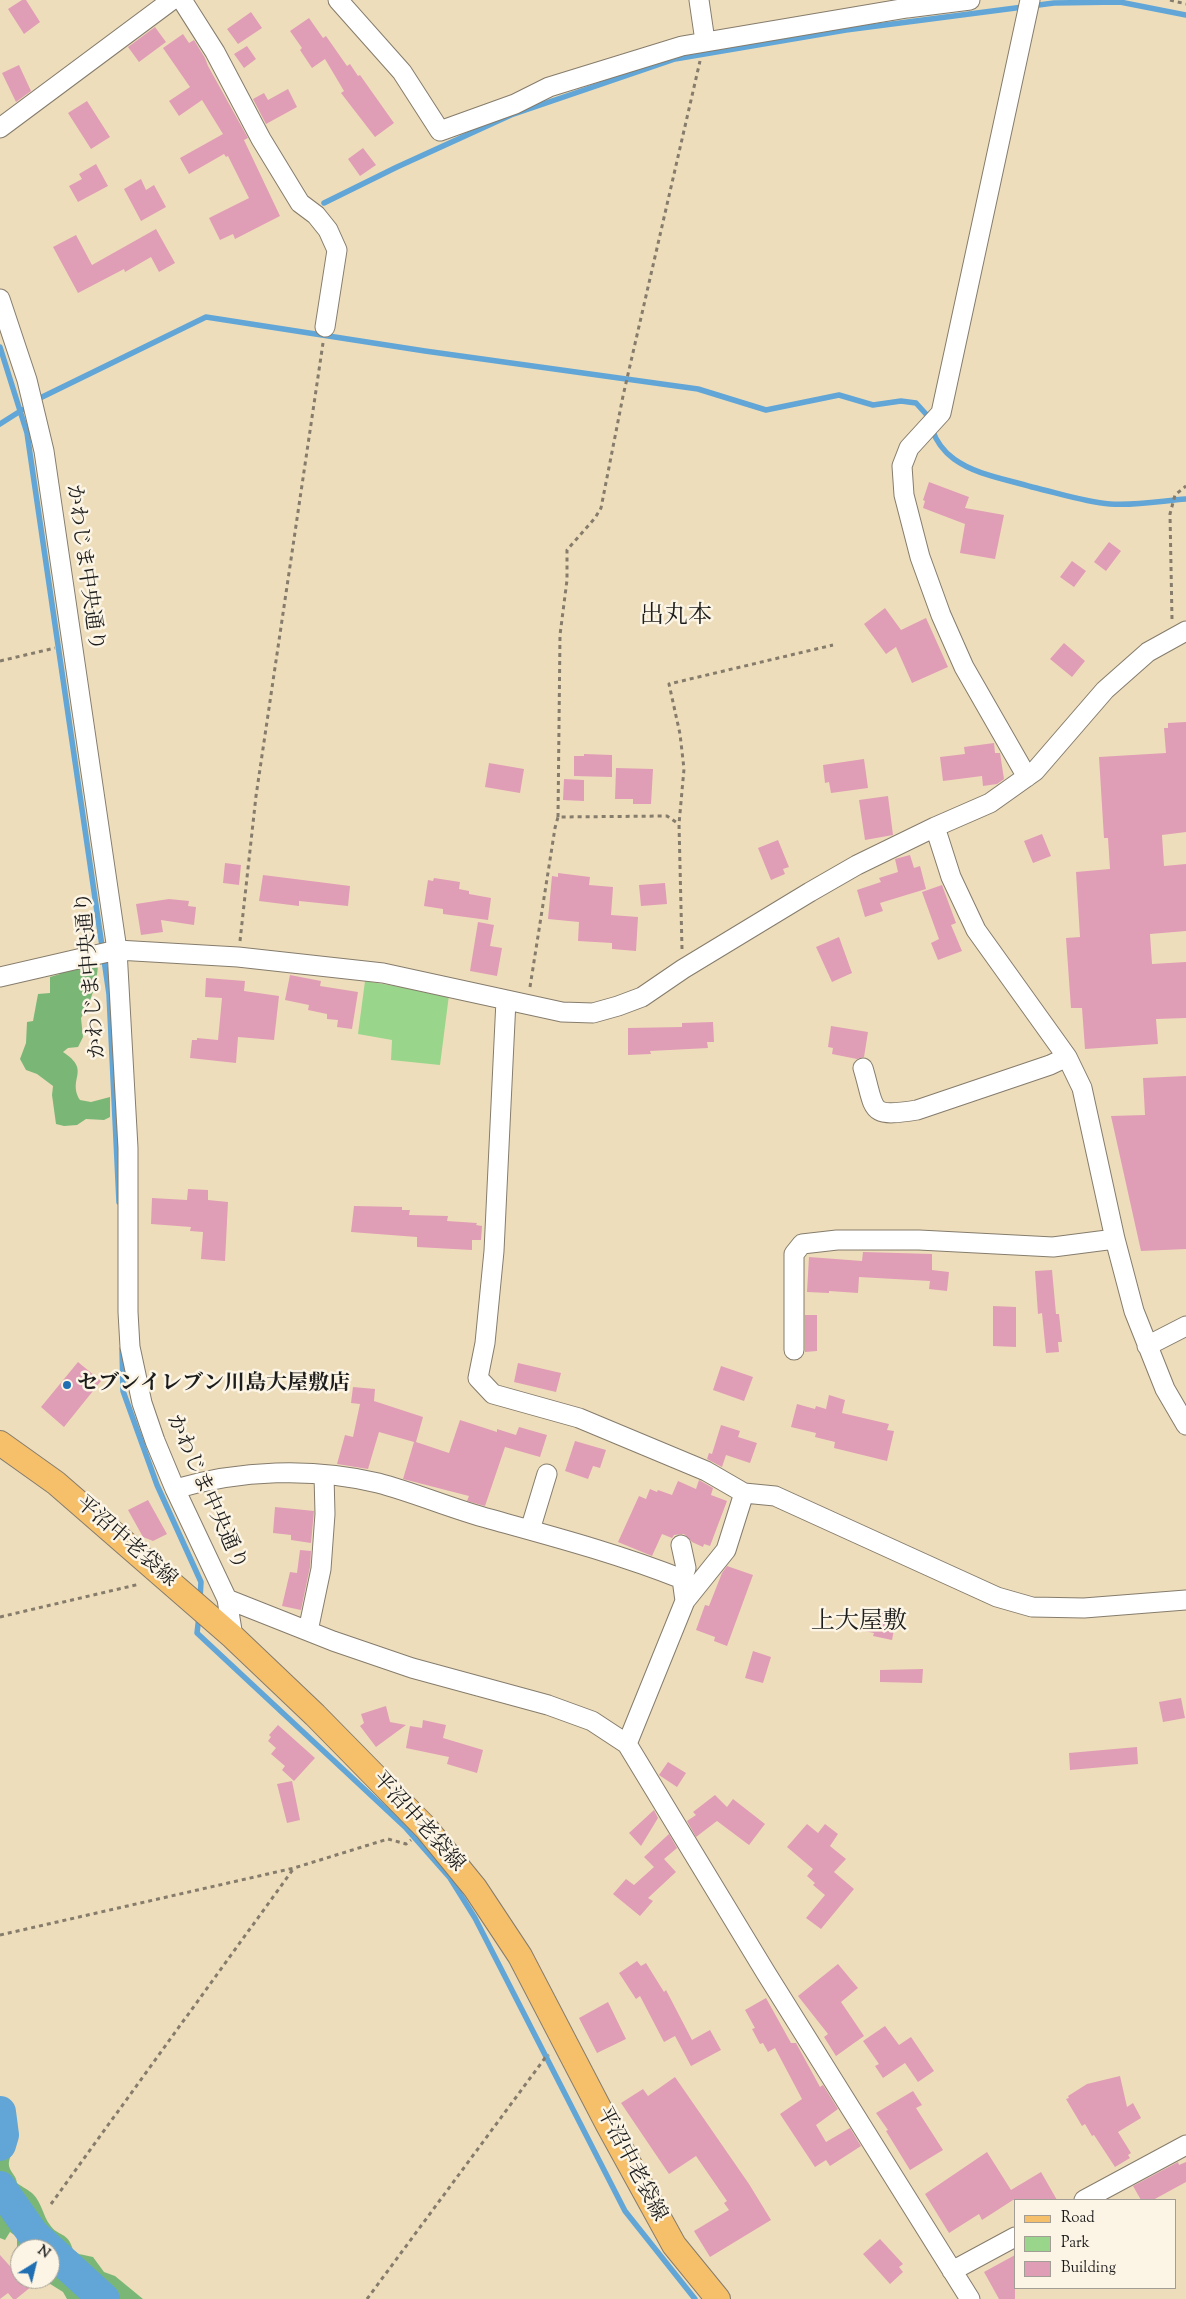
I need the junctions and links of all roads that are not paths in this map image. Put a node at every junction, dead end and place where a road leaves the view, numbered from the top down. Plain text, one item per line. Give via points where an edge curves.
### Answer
1 (182, 0) edge
2 (338, 0) edge
3 (699, 0) edge
4 (970, 0) edge
5 (1030, 0) edge
6 (161, 3) edge
7 (705, 42) junction
8 (0, 128) edge
9 (0, 299) edge
10 (325, 327) road end
11 (1181, 634) edge
12 (1027, 777) junction
13 (935, 827) junction
14 (117, 950) junction
15 (0, 977) edge
16 (506, 1000) junction
17 (1067, 1057) junction
18 (863, 1068) dead end
19 (1115, 1239) junction
20 (1186, 1326) edge
21 (1147, 1346) junction
22 (794, 1350) dead end
23 (1186, 1425) edge
24 (0, 1443) edge
25 (547, 1474) dead end
26 (324, 1475) junction
27 (175, 1489) junction
28 (744, 1493) junction
29 (530, 1530) junction
30 (681, 1546) dead end
31 (682, 1579) junction
32 (227, 1598) junction
33 (1186, 1600) edge
34 (685, 1601) junction
35 (308, 1631) junction
36 (233, 1638) junction
37 (627, 1744) junction
38 (1186, 2145) edge
39 (1086, 2199) edge
40 (1014, 2238) edge
41 (952, 2270) junction
42 (718, 2299) edge
43 (970, 2299) edge

1 - 10 street via 296,196 328,230 337,250
2 - 7 street via 402,72 440,131 515,104 549,87
3 - 7 street
4 - 7 street
5 - 12 street via 940,413 909,448 902,466 904,495 920,557 941,615 964,667
6 - 8 street
9 - 14 street, かわじま中央通り via 27,380 44,452
11 - 12 street via 1148,652 1105,690
12 - 13 street via 990,803
13 - 16 street via 810,892 642,997 593,1013 562,1012
13 - 17 street via 951,877 976,930
14 - 15 street
14 - 16 street via 238,957 383,973
14 - 27 street, かわじま中央通り via 128,1148 130,1347 142,1403
16 - 28 street via 494,1251 485,1343 478,1378 493,1394 579,1418 706,1471
17 - 18 street via 1050,1066 896,1114 883,1114 874,1108
17 - 19 street via 1082,1088
19 - 21 street
19 - 22 street via 1053,1247 910,1240 837,1240 802,1244 794,1254
20 - 21 street
21 - 23 street via 1165,1389
24 - 36 main road, 平沼中老袋線 via 56,1483
25 - 29 street
26 - 27 street via 249,1475
26 - 29 street via 376,1482
26 - 35 street via 321,1569
27 - 32 street, かわじま中央通り
28 - 33 street via 775,1496 997,1597 1032,1607 1084,1608
28 - 34 street via 726,1550
29 - 31 street via 636,1561
30 - 31 street via 686,1568
31 - 34 street
32 - 35 street
32 - 36 street, かわじま中央通り
34 - 37 street
35 - 37 street via 412,1668 548,1705 592,1721
36 - 42 main road, 平沼中老袋線 via 315,1714 396,1796 475,1888 520,1956 674,2245
37 - 41 street
38 - 39 street
40 - 41 street
41 - 43 street

